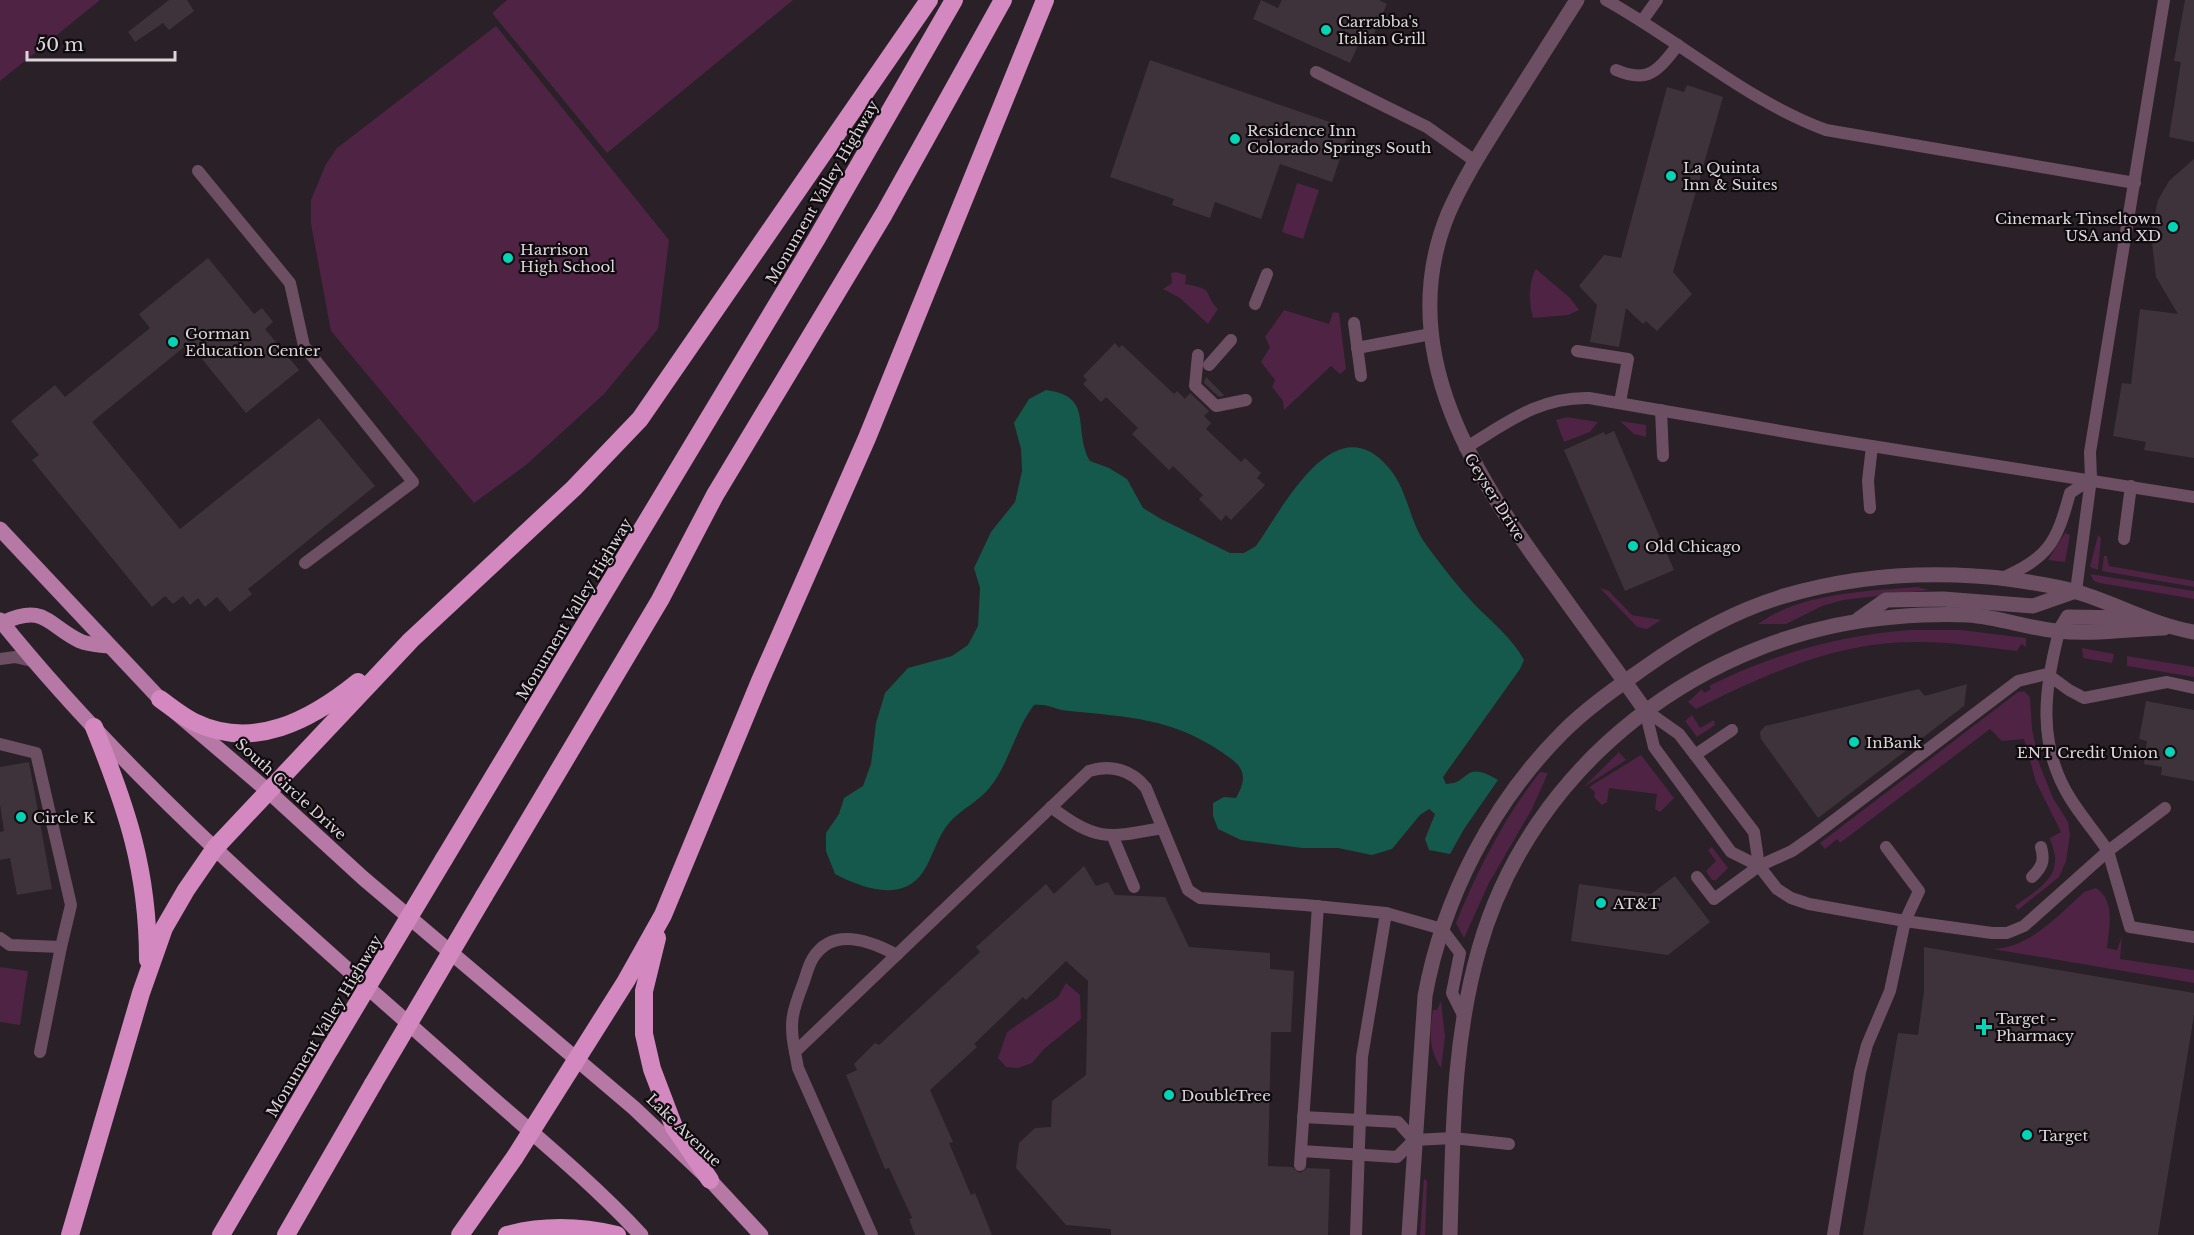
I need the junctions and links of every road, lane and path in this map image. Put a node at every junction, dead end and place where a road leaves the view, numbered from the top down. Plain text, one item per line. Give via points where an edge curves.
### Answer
1 (929, 0) edge
2 (954, 0) edge
3 (1003, 0) edge
4 (1045, 0) edge
5 (1577, 0) edge
6 (1606, 0) edge
7 (1657, 0) edge
8 (2164, 0) edge
9 (1642, 21) junction
10 (1678, 45) junction
11 (1616, 70) dead end
12 (1316, 72) dead end
13 (1475, 161) junction
14 (198, 171) dead end
15 (2135, 183) junction
16 (1267, 274) dead end
17 (1255, 304) dead end
18 (1354, 322) dead end
19 (1431, 334) junction
20 (1231, 340) dead end
21 (1357, 348) junction
22 (1576, 351) dead end
23 (1198, 355) dead end
24 (1209, 365) dead end
25 (1361, 376) dead end
26 (1246, 400) dead end
27 (1620, 402) junction
28 (1661, 410) junction
29 (1872, 446) junction
30 (1465, 447) junction
31 (1663, 456) dead end
32 (2091, 480) junction
33 (2131, 486) junction
34 (2194, 496) edge
35 (1870, 508) dead end
36 (0, 529) edge
37 (2124, 539) dead end
38 (305, 563) dead end
39 (2000, 579) junction
40 (2076, 591) junction
41 (2150, 620) junction
42 (1857, 621) junction
43 (1, 623) edge
44 (2170, 628) junction
45 (2059, 632) junction
46 (2194, 632) edge
47 (411, 640) junction
48 (109, 646) junction
49 (0, 659) edge
50 (36, 662) junction
51 (2047, 674) junction
52 (1625, 682) junction
53 (2194, 688) edge
54 (160, 699) junction
55 (1645, 710) junction
56 (94, 727) junction
57 (1732, 730) dead end
58 (0, 744) edge
59 (1695, 755) junction
60 (268, 791) junction
61 (1051, 807) junction
62 (2165, 808) dead end
63 (1162, 828) junction
64 (1113, 837) junction
65 (1886, 847) dead end
66 (2041, 847) dead end
67 (215, 848) junction
68 (2108, 851) junction
69 (1759, 866) junction
70 (1697, 877) dead end
71 (2032, 877) dead end
72 (1134, 887) dead end
73 (1318, 906) junction
74 (1386, 913) junction
75 (663, 915) junction
76 (1905, 921) junction
77 (1442, 929) junction
78 (2194, 937) edge
79 (0, 938) edge
80 (61, 947) junction
81 (897, 955) junction
82 (148, 974) junction
83 (1463, 1015) junction
84 (40, 1052) dead end
85 (795, 1052) junction
86 (576, 1058) junction
87 (1303, 1117) junction
88 (1360, 1120) junction
89 (529, 1131) junction
90 (1453, 1138) junction
91 (1414, 1140) junction
92 (1509, 1144) dead end
93 (1301, 1151) junction
94 (1359, 1154) junction
95 (1300, 1165) dead end
96 (710, 1180) junction
97 (70, 1235) edge
98 (221, 1235) edge
99 (286, 1235) edge
100 (460, 1235) edge
101 (507, 1235) edge
102 (617, 1235) edge
103 (641, 1235) edge
104 (761, 1235) edge
105 (872, 1235) edge
106 (1356, 1235) edge
107 (1409, 1235) edge
108 (1450, 1235) edge
109 (1833, 1235) edge

1 - 47 highway via 640,419 574,488
2 - 98 highway, Monument Valley Highway, bridge via 817,238
3 - 99 highway, bridge via 884,214 715,495 660,600
4 - 75 highway via 867,438
5 - 13 street, Geyser Drive
6 - 9 lane
7 - 9 lane
8 - 15 lane
9 - 10 lane
10 - 11 lane via 1659,69 1643,76
10 - 15 lane via 1799,120 1826,130
12 - 13 lane via 1427,127
13 - 19 street, Geyser Drive via 1438,245 1429,312
14 - 38 lane via 290,283 304,346 413,482
15 - 32 lane via 2090,452
16 - 17 lane
18 - 21 lane
19 - 21 lane
19 - 30 street, Geyser Drive via 1447,398
20 - 24 lane
21 - 25 lane
22 - 27 lane via 1628,359
23 - 26 lane via 1195,386 1219,406
27 - 28 lane
27 - 30 lane via 1564,397 1543,403
28 - 29 lane
28 - 31 lane
29 - 32 lane
29 - 35 lane
30 - 52 street, Geyser Drive via 1502,512
32 - 33 lane
32 - 39 lane via 2070,493 2052,545 2026,568
32 - 40 lane
33 - 34 lane
33 - 37 lane
36 - 48 main road, South Circle Drive
39 - 40 street
39 - 52 street via 1945,575 1883,577 1785,596 1748,609 1681,643
40 - 41 street
40 - 42 street via 2033,606 1942,599 1886,600
41 - 44 street
41 - 45 street via 2068,617
42 - 45 street via 1968,615
42 - 55 street via 1817,628 1745,654 1676,688
43 - 48 main road via 19,615 35,615 81,641
43 - 50 main road
44 - 45 street
44 - 46 street
45 - 51 lane
47 - 54 highway via 331,704 266,732 238,734 212,729 193,722
47 - 60 highway
48 - 54 main road, South Circle Drive
49 - 50 lane via 15,657
50 - 56 main road
51 - 53 lane via 2084,698 2167,682
51 - 68 lane via 2046,710 2054,763 2071,799
51 - 69 lane via 2018,681 1798,846
52 - 55 street, Geyser Drive
52 - 77 street via 1564,731 1519,783 1474,855
54 - 60 main road, South Circle Drive
55 - 59 lane via 1679,734
55 - 69 lane via 1654,747 1731,852
55 - 83 street via 1606,742 1558,795 1516,858 1489,915
56 - 67 main road
56 - 82 highway via 138,852 148,917
57 - 59 lane
58 - 80 lane via 36,753 71,905
59 - 69 lane via 1754,832
60 - 67 highway
60 - 86 main road, South Circle Drive via 363,878
61 - 63 lane via 1089,771 1101,767 1117,769 1142,783
61 - 64 lane via 1078,828
61 - 81 lane
62 - 68 lane
63 - 64 lane
63 - 73 lane via 1188,890 1200,898
64 - 72 lane
65 - 76 lane via 1919,891
66 - 71 lane via 2044,858
67 - 82 highway via 169,920
67 - 89 main road
68 - 76 lane via 2024,926 2007,933
68 - 78 lane via 2130,927
69 - 70 lane via 1714,899
69 - 76 lane via 1777,889 1809,904
73 - 74 lane
73 - 87 lane
74 - 77 lane
74 - 88 lane via 1362,1057
75 - 86 highway
75 - 96 highway via 644,991 644,1034 652,1069 675,1127
76 - 109 lane via 1890,991 1860,1072
77 - 83 lane via 1460,953 1452,993
77 - 91 street via 1425,996
79 - 80 lane via 10,945
80 - 84 lane
81 - 85 lane
81 - 85 lane via 856,938 823,946 813,958 793,1010 790,1027
82 - 97 highway
83 - 90 street
85 - 105 lane via 798,1068
86 - 89 highway
86 - 96 main road, Lake Avenue
87 - 88 lane
87 - 93 lane
88 - 91 lane via 1398,1122
88 - 94 lane
89 - 100 highway
89 - 103 main road
90 - 91 lane
90 - 92 lane
90 - 108 street
91 - 94 lane via 1397,1157
91 - 107 street
93 - 94 lane
93 - 95 lane
94 - 106 lane
96 - 104 main road, Lake Avenue
101 - 102 highway via 557,1226

